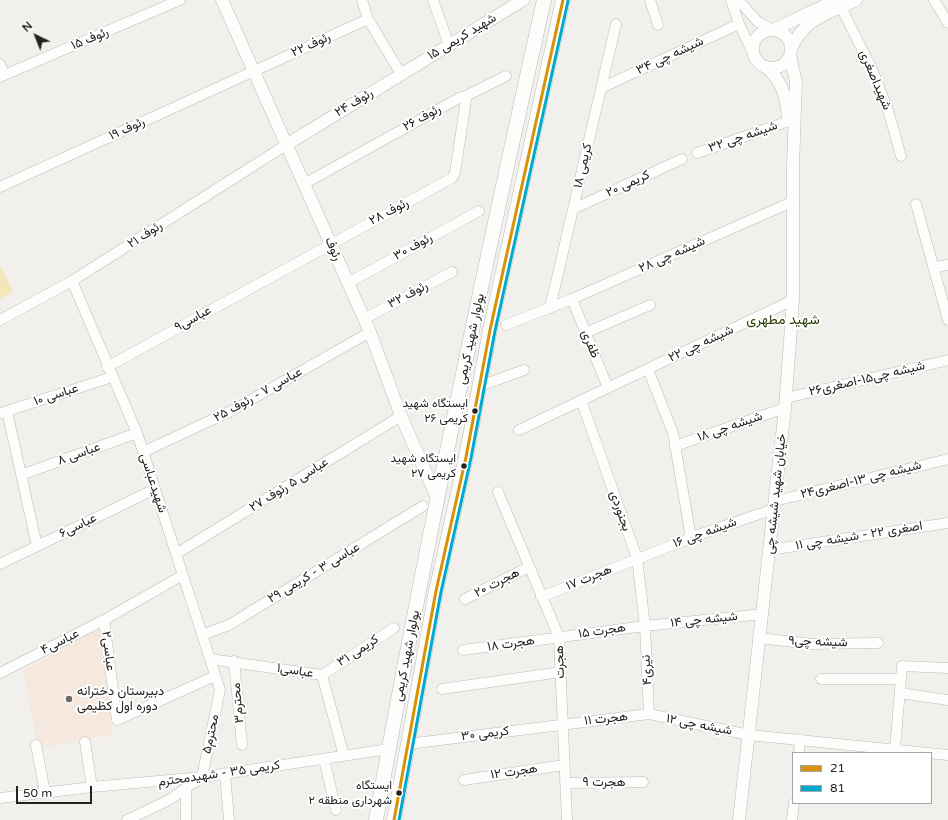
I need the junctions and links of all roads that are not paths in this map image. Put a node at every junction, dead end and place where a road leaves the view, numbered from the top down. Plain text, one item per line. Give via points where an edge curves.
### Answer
1 (180, 0) edge
2 (222, 0) edge
3 (362, 0) edge
4 (433, 0) edge
5 (523, 0) edge
6 (544, 0) edge
7 (563, 0) edge
8 (650, 0) edge
9 (731, 0) edge
10 (738, 0) edge
11 (856, 0) edge
12 (934, 0) edge
13 (839, 4) edge
14 (368, 19) junction
15 (948, 23) edge
16 (616, 24) dead end
17 (739, 24) junction
18 (658, 25) dead end
19 (773, 30) junction
20 (449, 45) junction
21 (791, 52) junction
22 (753, 53) junction
23 (421, 62) joint
24 (0, 64) edge
25 (766, 67) junction
26 (254, 71) junction
27 (401, 74) junction
28 (2, 76) edge
29 (506, 76) dead end
30 (601, 88) junction
31 (464, 97) junction
32 (789, 122) junction
33 (286, 145) junction
34 (697, 153) dead end
35 (901, 156) dead end
36 (682, 159) dead end
37 (793, 166) junction
38 (304, 184) junction
39 (0, 187) edge
40 (794, 201) junction
41 (916, 204) dead end
42 (573, 209) junction
43 (479, 211) dead end
44 (330, 243) junction
45 (948, 265) edge
46 (934, 266) junction
47 (279, 271) joint
48 (452, 272) dead end
49 (72, 281) junction
50 (348, 283) junction
51 (572, 299) junction
52 (793, 300) junction
53 (650, 305) dead end
54 (550, 308) junction
55 (364, 319) junction
56 (0, 320) edge
57 (948, 320) edge
58 (506, 325) dead end
59 (370, 332) junction
60 (585, 333) junction
61 (948, 360) edge
62 (108, 367) junction
63 (648, 368) junction
64 (524, 370) dead end
65 (112, 377) junction
66 (480, 386) junction
67 (608, 388) junction
68 (581, 400) junction
69 (785, 403) junction
70 (3, 412) edge
71 (401, 416) junction
72 (518, 430) dead end
73 (137, 433) junction
74 (675, 446) junction
75 (143, 452) junction
76 (948, 459) edge
77 (21, 475) junction
78 (155, 489) junction
79 (498, 492) dead end
80 (438, 500) junction
81 (774, 505) junction
82 (423, 506) dead end
83 (948, 523) edge
84 (691, 538) junction
85 (38, 546) junction
86 (770, 550) junction
87 (176, 554) junction
88 (637, 558) junction
89 (0, 564) edge
90 (529, 567) junction
91 (183, 575) junction
92 (420, 588) junction
93 (436, 591) junction
94 (541, 597) junction
95 (465, 599) dead end
96 (763, 614) junction
97 (104, 620) junction
98 (645, 626) junction
99 (394, 628) dead end
100 (202, 635) junction
101 (559, 637) junction
102 (759, 638) junction
103 (878, 643) dead end
104 (463, 650) dead end
105 (210, 658) junction
106 (234, 662) junction
107 (948, 668) edge
108 (560, 672) junction
109 (0, 673) edge
110 (322, 675) junction
111 (215, 676) junction
112 (821, 679) dead end
113 (901, 679) junction
114 (442, 689) dead end
115 (220, 690) joint
116 (900, 693) junction
117 (948, 700) edge
118 (649, 714) junction
119 (562, 724) junction
120 (749, 735) junction
121 (800, 739) junction
122 (85, 742) dead end
123 (408, 744) junction
124 (36, 745) dead end
125 (242, 745) dead end
126 (389, 749) junction
127 (891, 750) edge
128 (799, 752) edge
129 (914, 752) edge
130 (932, 754) edge
131 (948, 755) edge
132 (344, 756) junction
133 (324, 759) junction
134 (564, 765) junction
135 (225, 774) junction
136 (202, 778) junction
137 (464, 780) dead end
138 (642, 782) dead end
139 (565, 783) junction
140 (92, 787) junction
141 (186, 789) junction
142 (45, 792) junction
143 (0, 798) edge
144 (794, 804) edge
145 (336, 810) dead end
146 (127, 820) edge
147 (186, 820) edge
148 (228, 820) edge
149 (376, 820) edge
150 (394, 820) edge
151 (567, 820) edge
152 (739, 820) edge
153 (792, 820) edge

1 - 28 street, رئوف ۱۵
2 - 26 street, رئوف
3 - 14 street
4 - 20 street
5 - 20 street, شهید کریمی ۱۵
6 - 80 main road, بولوار شهید کریمی via 499,202
7 - 66 main road, بولوار شهید کریمی
8 - 18 street
9 - 17 street
10 - 19 street via 758,22
11 - 13 street
12 - 15 street
13 - 19 street
13 - 21 street via 806,25 797,37
13 - 35 street, شهیداصغری via 872,69 888,110
14 - 26 street, رئوف ۲۲
14 - 27 street
16 - 30 street, کریمی ۱۸
17 - 22 street
17 - 30 street, شیشه چی ۳۴
19 - 21 street via 786,36
19 - 22 street via 763,32 756,38
20 - 23 street, شهید کریمی ۱۵
21 - 25 street via 780,66
21 - 37 street, خیابان شهید شیشه چی via 796,82
22 - 25 street via 757,62
23 - 27 street, رئوف ۲۴
24 - 28 street
25 - 32 street, خیابان شهید شیشه چی via 780,82 784,91
26 - 33 street, رئوف
26 - 39 street, رئوف ۱۹
27 - 33 street, رئوف ۲۴
29 - 31 street, رئوف ۲۶
30 - 42 street, کریمی ۱۸
31 - 38 street, رئوف ۲۶
31 - 44 street, رئوف ۲۸ via 466,100 455,174
32 - 34 street, شیشه چی ۳۲
32 - 37 street, خیابان شهید شیشه چی
33 - 38 street, رئوف
33 - 49 street, رئوف ۲۱
36 - 42 street, کریمی ۲۰
37 - 40 street, خیابان شهید شیشه چی
38 - 44 street, رئوف
40 - 51 street, شیشه چی ۲۸
40 - 52 street, خیابان شهید شیشه چی
41 - 46 street
42 - 54 street, کریمی ۱۸
43 - 50 street, رئوف ۳۰
44 - 47 street, رئوف ۲۸
44 - 50 street, رئوف
45 - 46 street
46 - 57 street
47 - 62 street, عباسی۹
48 - 55 street, رئوف ۳۲
49 - 56 street, رئوف ۲۱
49 - 62 street, شهیدعباسی
50 - 55 street, رئوف
51 - 54 street, شیشه چی ۲۸
51 - 60 street, ظفری
52 - 63 street, شیشه چی ۲۲
52 - 69 street, خیابان شهید شیشه چی
53 - 60 street
54 - 58 street, شیشه چی ۲۸
55 - 59 street, رئوف
59 - 71 street, رئوف
59 - 75 street, عباسی ۷ - رئوف ۲۵ via 233,410
60 - 67 street, ظفری
61 - 69 street, شیشه چی۱۵-اصغری۲۶
62 - 65 street, شهیدعباسی
63 - 67 street, شیشه چی ۲۲
63 - 74 street via 673,433
64 - 66 street
65 - 70 street, عباسی ۱۰
65 - 73 street, شهیدعباسی
66 - 93 main road, بولوار شهید کریمی
67 - 68 street, شیشه چی ۲۲
68 - 72 street, شیشه چی ۲۲
68 - 88 street, بجنوردی
69 - 74 street, شیشه چی ۱۸
69 - 81 street, خیابان شهید شیشه چی
70 - 77 street
71 - 80 street, رئوف
71 - 87 street, عباسی ۵ رئوف ۲۷
73 - 75 street, شهیدعباسی
73 - 77 street, عباسی ۸
74 - 84 street
75 - 78 street, شهیدعباسی
76 - 81 street, شیشه چی ۱۳-اصغری۲۴
77 - 85 street
78 - 85 street, عباسی۶
78 - 87 street, شهیدعباسی
79 - 90 street, هجرت
80 - 92 main road, بولوار شهید کریمی
81 - 84 street, شیشه چی ۱۶
81 - 86 street, خیابان شهید شیشه چی
82 - 100 street, عباسی ۳ - کریمی ۲۹ via 229,625
83 - 86 street, اصغری ۲۲ - شیشه چی ۱۱
84 - 88 street, شیشه چی ۱۶
85 - 89 street, عباسی۶
86 - 96 street, خیابان شهید شیشه چی
87 - 91 street, شهیدعباسی
88 - 94 street, هجرت ۱۷
88 - 98 street, بجنوردی
90 - 94 street, هجرت
90 - 95 street, هجرت ۲۰
91 - 97 street, عباسی۴
91 - 100 street, شهیدعباسی
92 - 93 main road
92 - 126 main road, بولوار شهید کریمی
93 - 123 main road, بولوار شهید کریمی
94 - 101 street, هجرت
96 - 98 street, شیشه چی ۱۴
96 - 102 street, خیابان شهید شیشه چی
97 - 109 street, عباسی۴
97 - 111 street, عباسی۲ via 117,720
98 - 101 street, هجرت ۱۵
98 - 118 street, نیری۴
99 - 110 street, کریمی ۳۱
100 - 105 street, شهیدعباسی
101 - 104 street, هجرت ۱۸
101 - 108 street, هجرت
102 - 103 street, شیشه چی۹ via 812,644
102 - 120 street, خیابان شهید شیشه چی
105 - 106 street, عباسی۱
105 - 111 street, شهیدعباسی
106 - 110 street, عباسی۱
106 - 125 street, محترم۳
107 - 113 street via 902,666
108 - 114 street
108 - 119 street, هجرت
110 - 132 street, عباسی۱
111 - 115 street, شهیدعباسی
112 - 113 street
113 - 116 street
115 - 136 street, محترم۵
116 - 117 street
116 - 127 street
118 - 119 street, هجرت ۱۱
118 - 120 street, شیشه چی ۱۲
119 - 123 street, کریمی ۳۰
119 - 134 street, هجرت
120 - 121 street, شیشه چی ۱۲
120 - 152 street, خیابان شهید شیشه چی
121 - 127 street, شیشه چی ۱۲
121 - 128 street
122 - 140 street
123 - 150 main road, بولوار شهید کریمی
124 - 142 street
126 - 132 street, کریمی ۳۵ - شهیدمحترم
126 - 149 main road, بولوار شهید کریمی
127 - 129 street, شیشه چی ۱۲
130 - 131 street, شیشه چی ۱۲
132 - 133 street, کریمی ۳۵ - شهیدمحترم
133 - 135 street, کریمی ۳۵ - شهیدمحترم
133 - 145 street
134 - 137 street, هجرت ۱۲
134 - 139 street, هجرت
135 - 136 street, کریمی ۳۵ - شهیدمحترم
135 - 148 street
136 - 140 street, کریمی ۳۵ - شهیدمحترم
136 - 141 street
138 - 139 street, هجرت ۹
139 - 151 street, هجرت
140 - 142 street, کریمی ۳۵ - شهیدمحترم
141 - 146 street via 170,800
141 - 147 street
142 - 143 street, کریمی ۳۵ - شهیدمحترم
144 - 153 street

